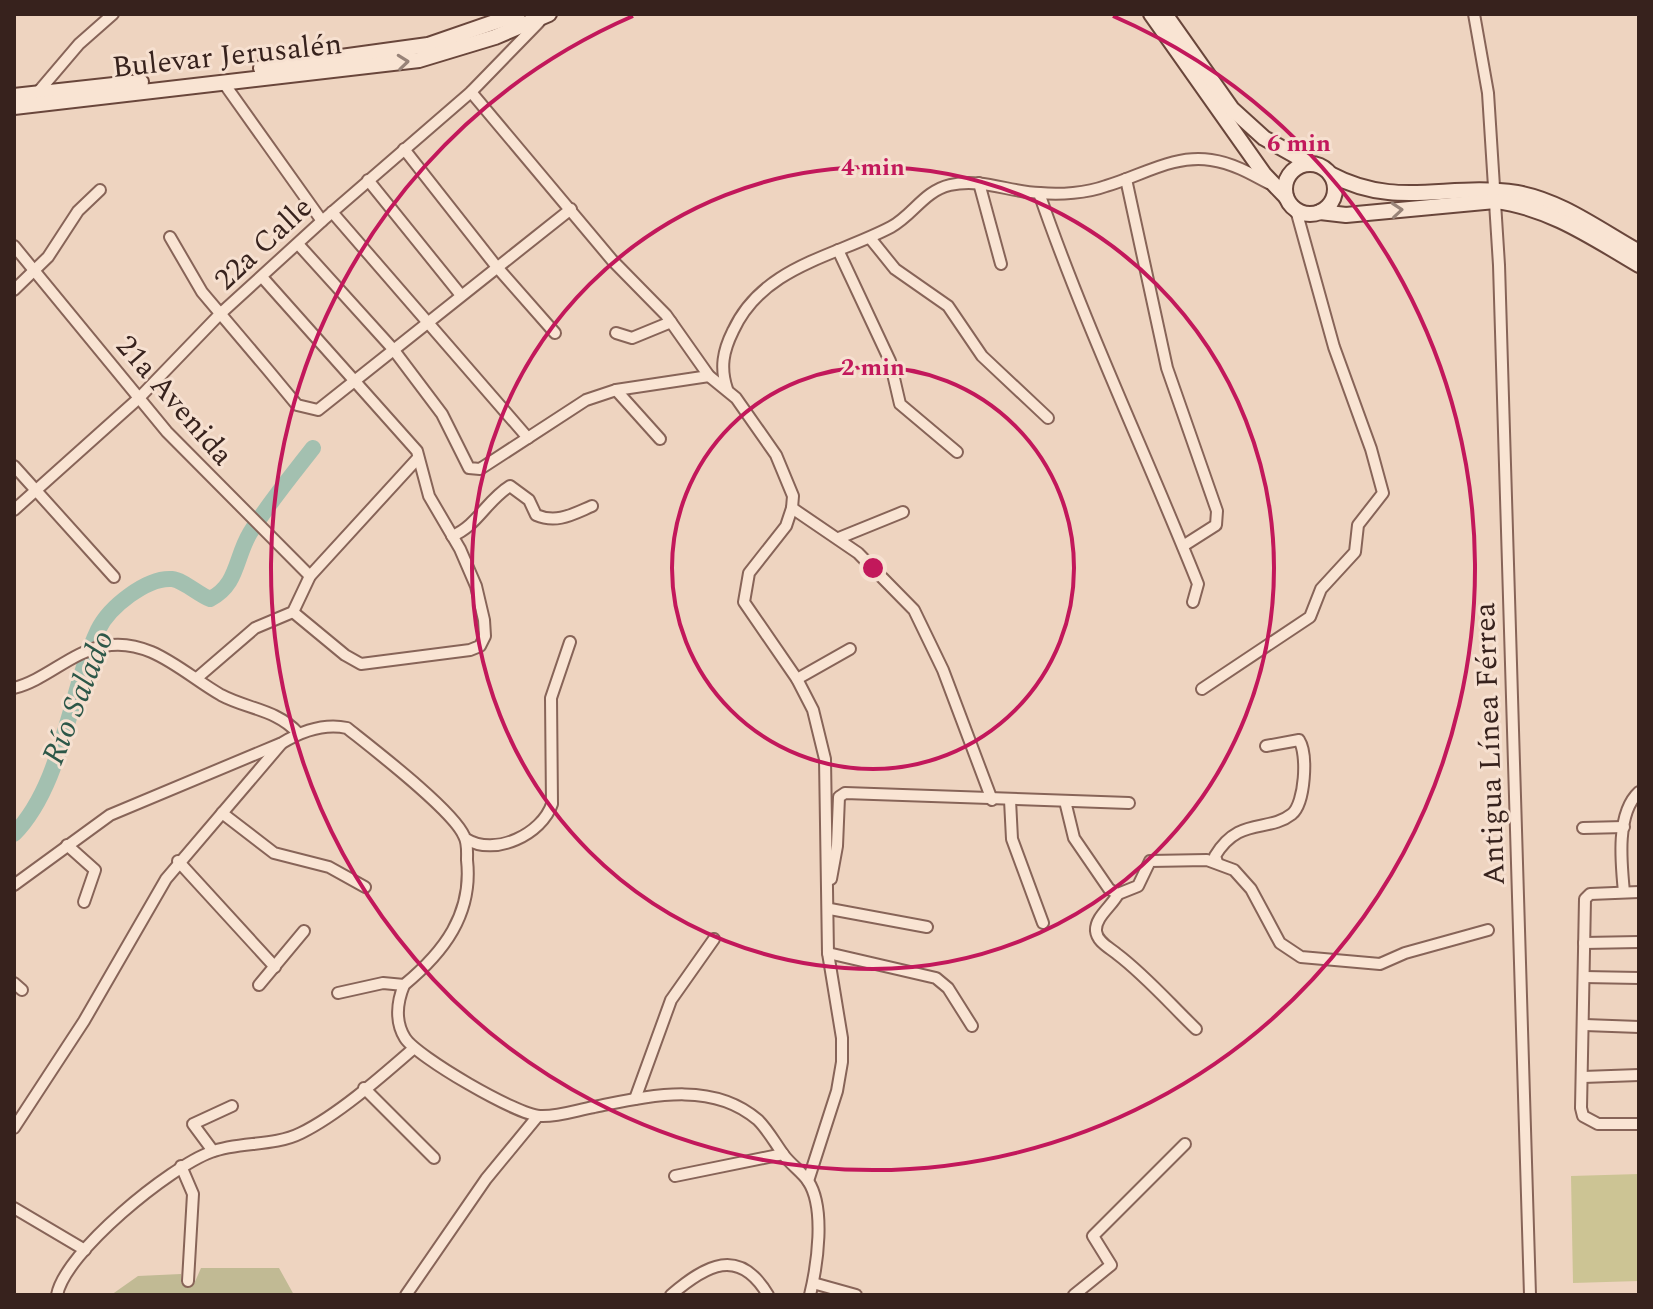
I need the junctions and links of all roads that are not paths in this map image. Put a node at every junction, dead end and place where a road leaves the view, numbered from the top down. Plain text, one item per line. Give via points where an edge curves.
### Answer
1 (113, 14) edge
2 (518, 14) edge
3 (548, 14) edge
4 (1151, 14) edge
5 (1165, 14) edge
6 (1474, 14) edge
7 (223, 82) junction
8 (471, 92) junction
9 (15, 95) edge
10 (43, 96) junction
11 (404, 149) junction
12 (1310, 164) junction
13 (1330, 174) junction
14 (1126, 179) junction
15 (368, 180) junction
16 (979, 183) junction
17 (1272, 186) junction
18 (100, 190) dead end
19 (1039, 193) junction
20 (1494, 196) junction
21 (1286, 197) junction
22 (571, 209) junction
23 (1296, 210) junction
24 (332, 212) junction
25 (1320, 212) junction
26 (322, 221) junction
27 (170, 237) dead end
28 (870, 238) junction
29 (298, 244) junction
30 (14, 246) edge
31 (838, 250) junction
32 (1639, 252) edge
33 (1001, 264) dead end
34 (1639, 265) edge
35 (496, 266) junction
36 (36, 269) junction
37 (262, 277) junction
38 (14, 290) edge
39 (460, 294) junction
40 (220, 314) junction
41 (671, 322) junction
42 (424, 323) junction
43 (555, 333) dead end
44 (616, 333) dead end
45 (393, 349) junction
46 (709, 376) junction
47 (355, 382) junction
48 (727, 389) junction
49 (616, 390) junction
50 (139, 398) junction
51 (1048, 418) dead end
52 (528, 438) junction
53 (660, 439) dead end
54 (957, 452) dead end
55 (418, 458) junction
56 (14, 466) edge
57 (37, 490) junction
58 (592, 506) dead end
59 (792, 508) junction
60 (14, 510) edge
61 (903, 512) dead end
62 (452, 536) junction
63 (839, 538) junction
64 (1183, 546) junction
65 (310, 576) junction
66 (114, 577) dead end
67 (1193, 602) dead end
68 (293, 612) junction
69 (570, 642) dead end
70 (850, 649) dead end
71 (197, 678) junction
72 (797, 679) junction
73 (14, 688) edge
74 (1202, 689) dead end
75 (298, 733) junction
76 (1266, 746) dead end
77 (265, 754) junction
78 (1639, 792) edge
79 (992, 800) junction
80 (1010, 800) junction
81 (1065, 801) junction
82 (1129, 803) dead end
83 (222, 813) junction
84 (1624, 827) junction
85 (1583, 828) dead end
86 (466, 839) junction
87 (67, 845) junction
88 (178, 861) junction
89 (1217, 862) junction
90 (14, 885) edge
91 (365, 887) dead end
92 (828, 892) junction
93 (1624, 892) junction
94 (1639, 892) edge
95 (1118, 894) junction
96 (84, 902) dead end
97 (830, 909) junction
98 (1043, 923) dead end
99 (927, 927) dead end
100 (1488, 930) dead end
101 (304, 931) dead end
102 (714, 939) dead end
103 (1639, 942) edge
104 (1584, 943) junction
105 (828, 953) junction
106 (275, 967) junction
107 (1584, 977) junction
108 (1639, 978) edge
109 (259, 985) dead end
110 (404, 985) junction
111 (338, 993) dead end
112 (1585, 1025) junction
113 (972, 1026) dead end
114 (1639, 1027) edge
115 (1196, 1029) dead end
116 (413, 1049) junction
117 (1639, 1075) edge
118 (1583, 1077) junction
119 (364, 1088) junction
120 (635, 1099) junction
121 (232, 1106) dead end
122 (537, 1117) junction
123 (1639, 1124) edge
124 (14, 1128) edge
125 (1185, 1144) dead end
126 (213, 1151) junction
127 (783, 1154) junction
128 (434, 1158) dead end
129 (181, 1166) junction
130 (675, 1176) dead end
131 (808, 1181) junction
132 (14, 1208) edge
133 (85, 1250) junction
134 (188, 1281) dead end
135 (813, 1283) junction
136 (57, 1295) edge
137 (406, 1295) edge
138 (671, 1295) edge
139 (768, 1295) edge
140 (810, 1295) edge
141 (856, 1295) edge
142 (1074, 1295) edge
143 (1530, 1295) edge

1 - 10 street via 79,44
2 - 10 main road, Bulevar Jerusalén via 428,45
7 -> 3 main road, Bulevar Jerusalén via 419,60
3 - 8 street, 22a Calle
4 - 17 main road
5 - 12 main road via 1232,109 1264,138
6 - 20 street, Antigua Línea Férrea via 1488,93
7 - 10 main road, Bulevar Jerusalén
7 - 26 street
8 - 11 street, 22a Calle
8 - 22 street
9 - 10 main road
11 - 15 street, 22a Calle
11 - 35 street
12 - 13 main road
12 - 21 main road via 1290,175
13 - 20 main road via 1391,195
13 - 25 main road via 1334,193
14 - 17 street via 1179,161 1209,160 1242,169
14 - 19 street via 1092,190
14 - 64 street via 1167,368 1217,511 1216,525
15 - 24 street, 22a Calle
15 - 39 street
16 - 19 street
16 - 28 street via 932,192 897,224
16 - 33 street
17 - 21 main road
18 - 36 street
19 - 64 street via 1069,278
25 -> 20 main road via 1346,215
20 - 32 main road via 1549,202
20 - 34 main road via 1545,213
20 - 143 street, Antigua Línea Férrea
21 - 23 main road
22 - 35 street
22 - 41 street
23 - 25 main road
23 - 74 street via 1383,493 1358,525 1355,552 1321,589 1310,617
24 - 26 street, 22a Calle
24 - 42 street
26 - 29 street, 22a Calle
27 - 40 street
28 - 31 street
28 - 51 street via 895,269 948,306 982,356
29 - 37 street, 22a Calle
29 - 45 street
30 - 36 street, 21a Avenida
31 - 48 street via 780,277 742,313 722,364
31 - 54 street via 890,361 900,404
35 - 39 street
35 - 43 street
36 - 38 street
36 - 50 street, 21a Avenida
37 - 40 street, 22a Calle
37 - 47 street
39 - 42 street
40 - 47 street via 306,410 325,406
40 - 50 street, 22a Calle
41 - 44 street via 632,338
41 - 46 street
42 - 45 street
42 - 52 street
45 - 47 street
45 - 52 street via 442,414 469,468 480,469
46 - 48 street
46 - 49 street
47 - 55 street
48 - 59 street via 776,455 793,496
49 - 52 street via 586,400
49 - 53 street
50 - 57 street, 22a Calle
50 - 65 street, 21a Avenida
55 - 62 street via 429,496
55 - 65 street
56 - 57 street
57 - 60 street, 22a Calle
57 - 66 street
58 - 62 street via 547,520 510,486 466,530
59 - 63 street
59 - 72 street via 786,526 749,573 744,602
61 - 63 street
62 - 68 street via 476,586 484,620 480,646 361,664
63 - 79 street via 914,610 943,670
64 - 67 street via 1198,584
65 - 68 street
68 - 71 street via 248,633
69 - 86 street via 551,698 548,817 527,835 501,843
70 - 72 street
71 - 73 street via 166,657 120,645 84,653
71 - 75 street via 223,696 265,710
72 - 92 street via 813,710 825,759
75 - 77 street
75 - 86 street via 347,728 435,803
76 - 89 street via 1299,740 1303,747 1305,774 1297,807 1286,816 1233,834 1215,856
77 - 83 street
77 - 87 street via 110,815
78 - 84 street via 1630,800
79 - 80 street
79 - 92 street via 845,793 839,797
80 - 81 street
80 - 98 street via 1012,839
81 - 82 street
81 - 95 street via 1074,838 1104,886
83 - 88 street
83 - 91 street via 274,853 329,867
84 - 85 street
84 - 93 street
86 - 110 street via 469,877 464,909 446,945
87 - 90 street
87 - 96 street via 95,870
88 - 106 street
88 - 124 street
89 - 95 street via 1150,861 1138,886
89 - 100 street via 1242,876 1280,943 1301,957 1380,964
92 - 97 street
93 - 94 street
93 - 104 street via 1586,896
95 - 115 street via 1098,921 1096,933
97 - 99 street
97 - 105 street
101 - 106 street
102 - 120 street via 671,1000
103 - 104 street
104 - 107 street
105 - 113 street via 936,978
105 - 131 street via 842,1062
106 - 109 street
107 - 108 street
107 - 112 street
110 - 111 street via 383,983
110 - 116 street via 398,1018
112 - 114 street
112 - 118 street
116 - 119 street
116 - 122 street via 509,1107
117 - 118 street
118 - 123 street via 1581,1108 1589,1121
119 - 126 street via 301,1133
119 - 128 street
120 - 122 street
120 - 127 street via 683,1093 729,1101 760,1122
121 - 126 street via 193,1124
122 - 137 street via 477,1191
125 - 142 street via 1093,1236 1111,1265
126 - 129 street
127 - 130 street
127 - 131 street
129 - 133 street
129 - 134 street via 193,1194
131 - 135 street via 818,1235
132 - 133 street
133 - 136 street
135 - 140 street
135 - 141 street
138 - 139 street via 711,1267 736,1264

